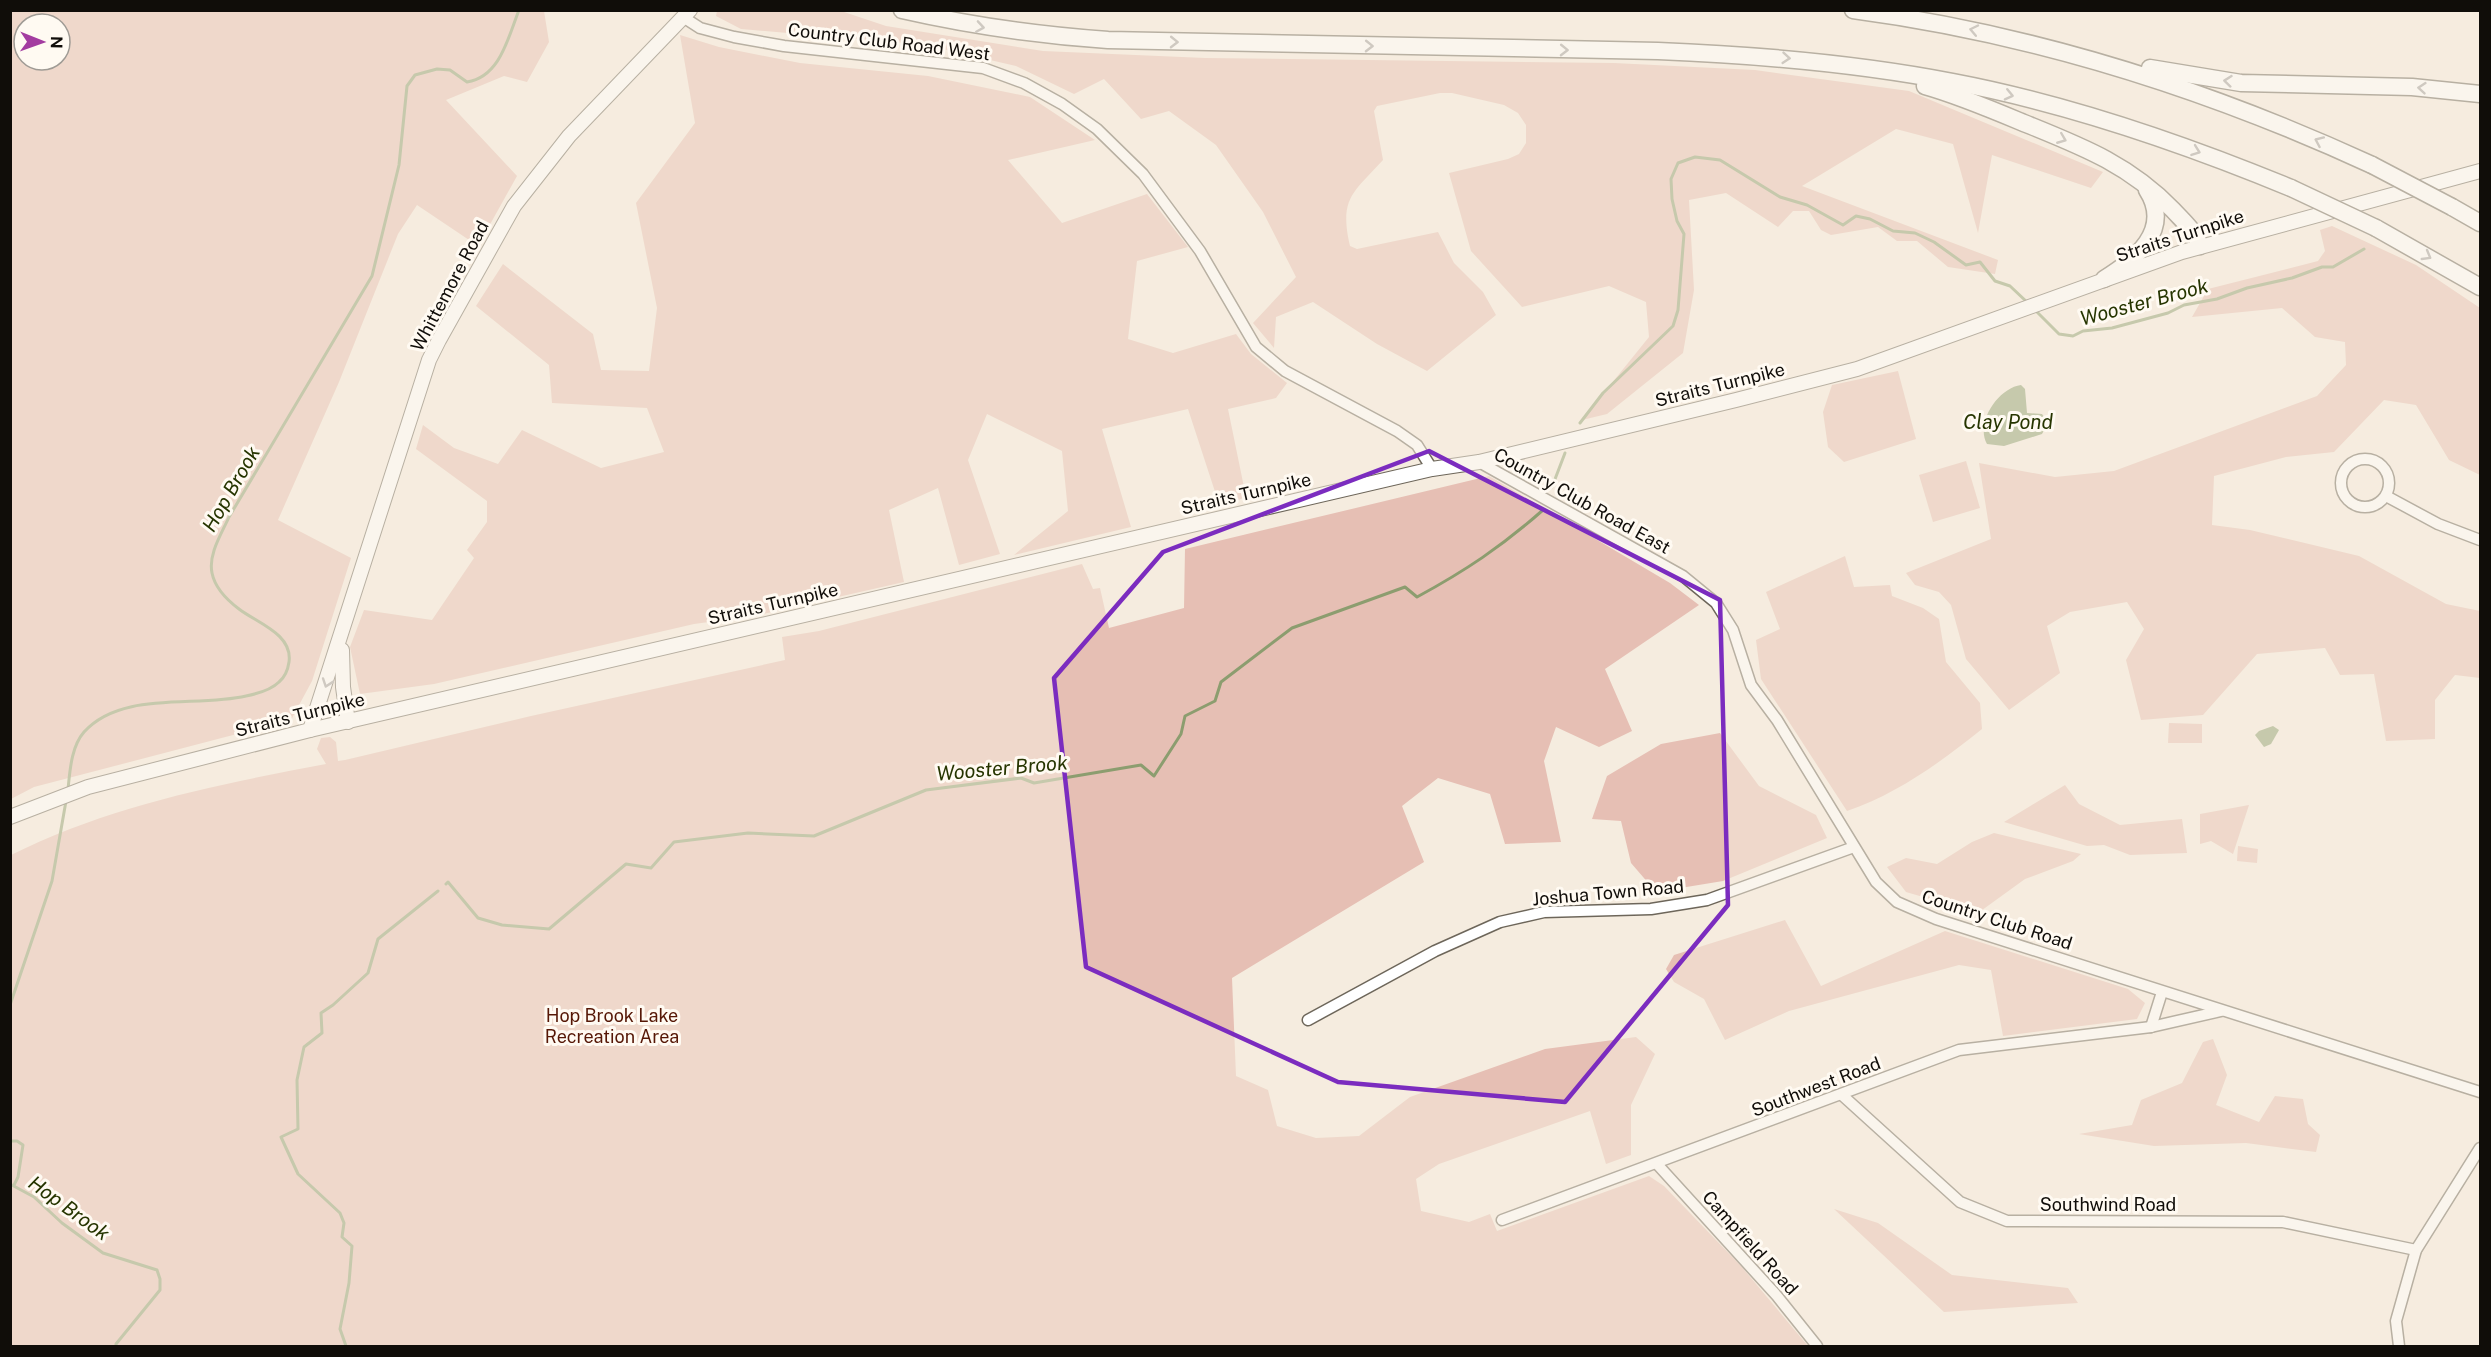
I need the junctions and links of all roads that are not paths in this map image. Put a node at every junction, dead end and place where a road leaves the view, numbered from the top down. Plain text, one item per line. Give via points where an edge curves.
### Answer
1 (902, 10) edge
2 (1853, 10) edge
3 (686, 14) edge
4 (2008, 38) junction
5 (1828, 63) junction
6 (2481, 94) edge
7 (2128, 171) junction
8 (2481, 171) edge
9 (2481, 223) edge
10 (2200, 246) junction
11 (2104, 279) junction
12 (2481, 287) edge
13 (1479, 462) junction
14 (1432, 469) junction
15 (2386, 495) junction
16 (2481, 540) edge
17 (1669, 568) joint
18 (342, 636) junction
19 (348, 722) junction
20 (310, 730) junction
21 (10, 817) edge
22 (1854, 847) junction
23 (2162, 992) junction
24 (2221, 1011) junction
25 (1308, 1020) dead end
26 (2151, 1027) junction
27 (2481, 1092) edge
28 (1842, 1095) junction
29 (2481, 1148) edge
30 (1657, 1164) junction
31 (1502, 1220) dead end
32 (2416, 1250) junction
33 (1817, 1347) edge
34 (2399, 1347) edge

1 -> 5 highway via 1019,33 1108,40 1658,51
4 -> 2 highway
3 - 14 street, Country Club Road West via 700,28 734,37 983,68 1024,83 1062,104 1098,129 1143,174 1200,250 1256,347 1285,371 1397,431 1417,445
3 - 18 main road, Whittemore Road via 569,136 514,206 439,340 429,360
6 -> 4 highway via 2412,87 2223,81
9 -> 4 highway, bridge via 2372,165 2292,129 2092,59
5 -> 7 highway via 1955,96 2094,152
5 -> 12 highway, bridge via 1954,82 2159,137 2291,188 2376,228
7 - 10 highway via 2168,205 2192,230
7 - 11 highway via 2152,198 2157,216 2155,227 2145,246
8 - 10 main road, Straits Turnpike
10 - 11 main road, Straits Turnpike
11 - 13 main road, Straits Turnpike via 1857,369
13 - 14 main road, Straits Turnpike
13 - 17 street, Country Club Road East
14 - 19 main road, Straits Turnpike
15 - 15 street via 2387,473 2376,462 2368,459 2353,463 2343,475 2346,497 2359,506 2374,506
15 - 16 street via 2446,528
17 - 22 street, Country Club Road via 1700,588 1722,611 1736,638 1751,685
18 - 19 main road, Whittemore Road
18 -> 20 main road, Whittemore Road
19 - 20 main road, Straits Turnpike
20 - 21 main road, Straits Turnpike via 88,787
22 - 23 street, Country Club Road via 1882,889 1911,909
22 - 25 street, Joshua Town Road via 1707,900 1651,909 1544,912 1500,922 1435,951
23 - 24 street, Country Club Road
23 - 26 street
24 - 26 street, Southwest Road
24 - 27 street, Country Club Road
26 - 28 street, Southwest Road via 1959,1050
28 - 30 street, Southwest Road
28 - 32 street, Southwind Road via 1960,1202 2007,1221 2283,1222
29 - 32 street
30 - 31 street, Southwest Road
30 - 33 street, Campfield Road via 1777,1296
32 - 34 street via 2396,1321

